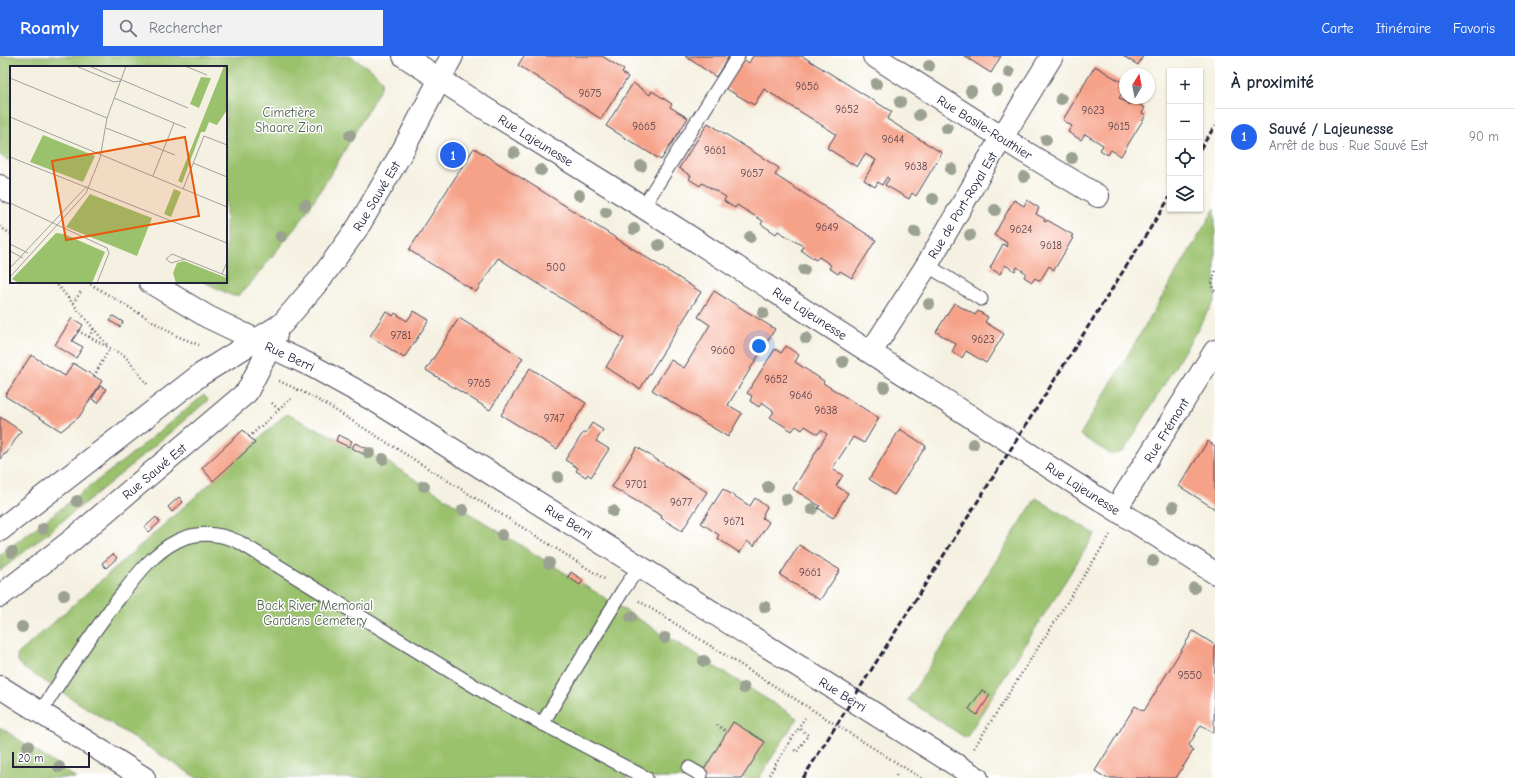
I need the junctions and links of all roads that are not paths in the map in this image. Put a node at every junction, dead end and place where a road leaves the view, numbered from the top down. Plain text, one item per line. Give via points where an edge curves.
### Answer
1 (404, 56) edge
2 (452, 56) edge
3 (738, 56) edge
4 (874, 56) edge
5 (1052, 56) edge
6 (440, 80) junction
7 (1002, 137) junction
8 (0, 186) edge
9 (10, 192) edge
10 (1098, 196) dead end
11 (643, 207) junction
12 (927, 265) junction
13 (152, 283) edge
14 (981, 298) dead end
15 (263, 344) junction
16 (1215, 351) edge
17 (871, 352) junction
18 (1116, 509) junction
19 (0, 530) edge
20 (640, 566) junction
21 (1215, 573) edge
22 (0, 596) edge
23 (0, 687) edge
24 (40, 713) junction
25 (542, 724) junction
26 (137, 776) edge
27 (646, 778) edge
28 (977, 778) edge

1 - 6 main road, Rue Lajeunesse
2 - 6 main road, Rue Sauvé Est
3 - 11 lane
4 - 7 main road, Rue Basile-Routhier
5 - 7 main road, Rue de Port-Royal Est
6 - 11 main road, Rue Lajeunesse
6 - 15 main road, Rue Sauvé Est via 384,186 358,227 322,277
7 - 10 main road, Rue Basile-Routhier
7 - 12 main road, Rue de Port-Royal Est
8 - 9 main road
11 - 17 main road, Rue Lajeunesse
12 - 14 lane
12 - 17 main road, Rue de Port-Royal Est
13 - 15 main road, Rue Berri via 195,310
15 - 19 main road, Rue Sauvé Est via 200,375
15 - 20 main road, Rue Berri via 312,366 377,402
15 - 22 main road, Rue Sauvé Est via 247,392 70,541
16 - 18 main road, Rue Frémont
17 - 18 main road, Rue Lajeunesse
18 - 21 main road, Rue Lajeunesse
20 - 25 lane
20 - 28 main road, Rue Berri
23 - 24 main road
24 - 25 lane via 99,624 147,564 178,541 194,535 211,534 239,542 494,698
24 - 26 main road
25 - 27 lane

